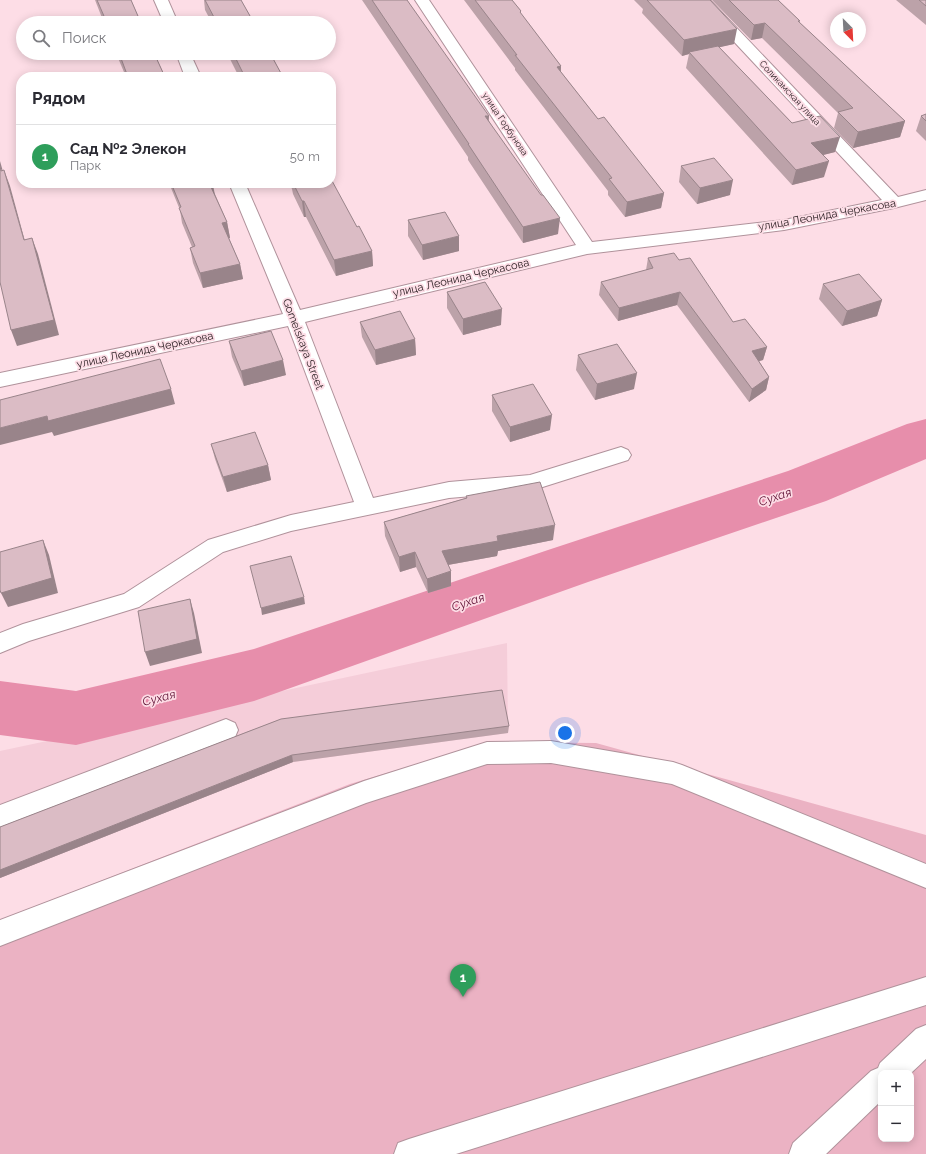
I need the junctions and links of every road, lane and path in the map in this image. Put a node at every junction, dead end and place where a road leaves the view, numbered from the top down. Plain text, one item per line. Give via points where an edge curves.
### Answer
1 (161, 0) edge
2 (422, 0) edge
3 (702, 0) edge
4 (168, 16) edge
5 (186, 60) edge
6 (191, 72) edge
7 (239, 188) edge
8 (926, 195) edge
9 (894, 203) junction
10 (587, 248) junction
11 (294, 318) junction
12 (0, 380) edge
13 (621, 455) dead end
14 (366, 507) junction
15 (0, 642) edge
16 (226, 730) dead end
17 (0, 817) edge
18 (926, 876) edge
19 (0, 933) edge
20 (926, 991) edge
21 (926, 1038) edge
22 (893, 1070) edge
23 (878, 1084) edge
24 (409, 1154) edge
25 (804, 1154) edge

1 - 4 street
2 - 10 street, улица Горбунова
3 - 9 street, Соликамская улица
5 - 6 street
7 - 11 street, Gomelskaya Street
8 - 9 street, улица Леонида Черкасова
9 - 10 street, улица Леонида Черкасова via 784,225
10 - 11 street, улица Леонида Черкасова
11 - 12 street, улица Леонида Черкасова
11 - 14 street, Gomelskaya Street
13 - 14 street via 530,483 449,490
14 - 15 street via 291,523 216,546 131,601
16 - 17 street
18 - 19 street via 673,773 551,752 487,754 364,792
20 - 24 street
21 - 22 street
23 - 25 street

